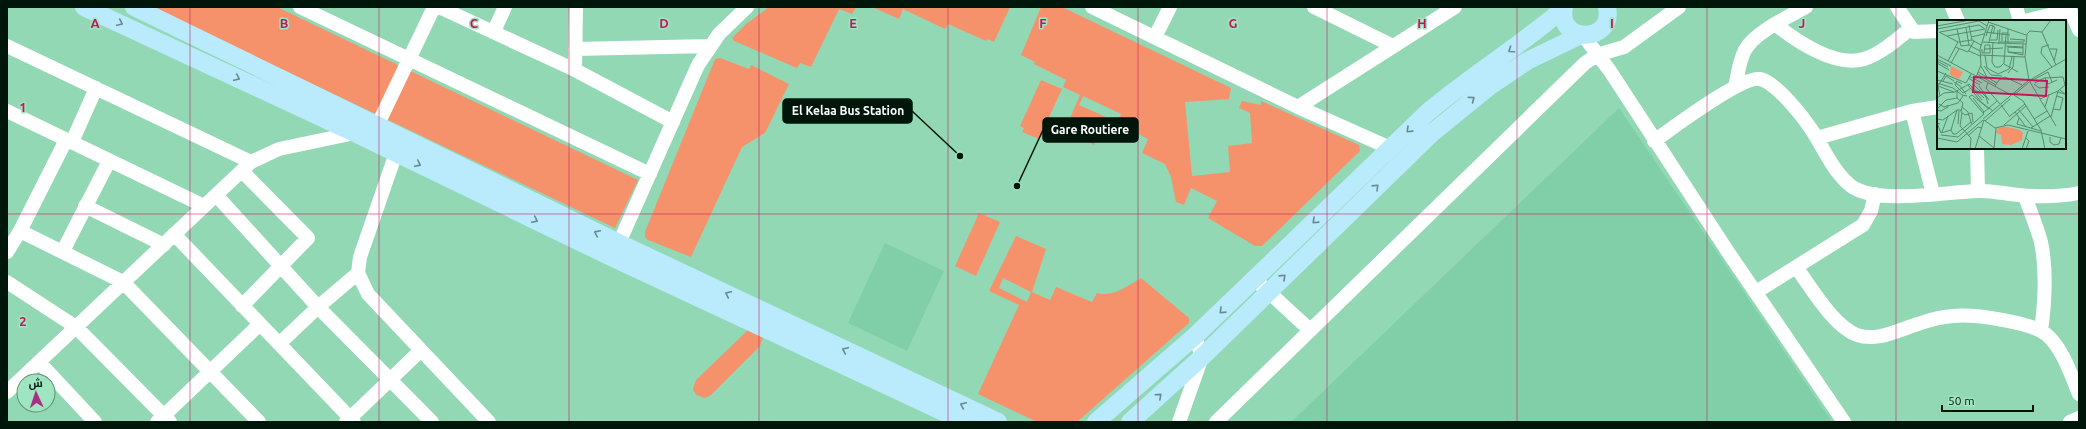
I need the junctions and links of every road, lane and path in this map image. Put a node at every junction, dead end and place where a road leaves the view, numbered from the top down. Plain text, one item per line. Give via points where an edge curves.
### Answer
1 (84, 7) edge
2 (134, 7) edge
3 (300, 7) edge
4 (434, 7) edge
5 (439, 7) edge
6 (505, 7) edge
7 (576, 7) edge
8 (747, 7) edge
9 (1092, 7) edge
10 (1170, 7) edge
11 (1314, 7) edge
12 (1455, 7) edge
13 (1620, 7) edge
14 (1679, 7) edge
15 (1806, 7) edge
16 (1897, 7) edge
17 (1952, 7) edge
18 (2016, 7) edge
19 (1564, 8) edge
20 (2069, 8) edge
21 (1605, 18) edge
22 (1958, 20) edge
23 (2020, 20) edge
24 (2028, 20) edge
25 (1775, 24) junction
26 (1910, 29) junction
27 (2079, 30) edge
28 (494, 31) junction
29 (1937, 31) edge
30 (1535, 33) junction
31 (1582, 35) junction
32 (1155, 37) junction
33 (7, 46) edge
34 (709, 46) junction
35 (1394, 46) junction
36 (575, 49) junction
37 (1546, 51) junction
38 (1600, 54) junction
39 (408, 60) junction
40 (575, 70) junction
41 (1735, 87) junction
42 (96, 88) junction
43 (1298, 107) junction
44 (1937, 107) edge
45 (7, 111) edge
46 (1912, 111) junction
47 (673, 122) junction
48 (366, 125) junction
49 (1816, 138) junction
50 (69, 141) junction
51 (1654, 141) junction
52 (400, 145) junction
53 (1390, 148) junction
54 (1977, 149) edge
55 (109, 161) junction
56 (246, 166) junction
57 (650, 174) junction
58 (1978, 191) junction
59 (2079, 193) edge
60 (1875, 194) junction
61 (1933, 194) junction
62 (216, 195) junction
63 (2025, 196) junction
64 (85, 206) junction
65 (204, 206) junction
66 (20, 231) junction
67 (174, 234) junction
68 (164, 244) junction
69 (63, 251) junction
70 (616, 251) junction
71 (7, 252) edge
72 (279, 266) junction
73 (1796, 268) junction
74 (358, 274) junction
75 (1255, 279) junction
76 (123, 282) junction
77 (9, 286) edge
78 (1267, 292) junction
79 (1756, 292) junction
80 (242, 306) junction
81 (318, 307) junction
82 (260, 324) junction
83 (76, 327) junction
84 (1310, 330) junction
85 (2040, 331) junction
86 (1195, 336) junction
87 (279, 344) junction
88 (420, 351) junction
89 (1202, 357) junction
90 (39, 362) junction
91 (211, 372) junction
92 (392, 380) junction
93 (7, 392) edge
94 (2079, 394) edge
95 (2079, 418) edge
96 (163, 420) edge
97 (350, 421) edge
98 (95, 422) edge
99 (259, 422) edge
100 (432, 422) edge
101 (489, 422) edge
102 (965, 422) edge
103 (998, 422) edge
104 (1096, 422) edge
105 (1130, 422) edge
106 (1179, 422) edge
107 (1216, 422) edge
108 (1844, 422) edge
109 (2070, 422) edge

1 -> 48 main road
2 - 48 main road
3 - 39 street
4 - 39 street
5 - 28 street
6 - 28 street
7 - 36 street
8 - 34 street
9 - 32 street
10 - 32 street
11 - 35 street
12 - 35 street
13 - 21 main road
14 - 38 street via 1624,47
15 - 25 street
16 - 26 street
17 - 22 street
18 - 23 street
19 - 30 main road
19 - 31 main road via 1564,20 1568,27
20 - 24 street
20 - 27 street
21 - 31 main road via 1596,33
21 - 38 street
25 - 26 street via 1808,48 1854,61 1865,59
25 - 41 street via 1747,47 1742,56
26 - 29 street via 1919,33
28 - 40 street
30 - 37 main road
30 -> 53 main road via 1456,88
31 - 37 main road
31 - 38 street
32 - 43 street
33 - 42 street
34 - 36 street
34 - 47 street
35 - 43 street
36 - 40 street
78 -> 37 main road via 1432,133 1490,86
38 - 51 street
38 - 84 street via 1585,63 1524,121
39 - 48 street
39 - 57 street
40 - 47 street
41 - 49 street via 1758,79 1772,85 1806,121
41 - 51 street
42 - 50 street
42 - 56 street
43 - 53 street
44 - 46 street
45 - 50 street
46 - 49 street
46 - 61 street
47 - 57 street
48 - 52 main road
48 - 52 main road
48 - 56 street via 279,149
49 - 60 street via 1839,173 1852,186
50 - 55 street
50 - 66 street
51 - 79 street
52 - 70 main road
52 - 74 street via 360,257
53 -> 75 main road
54 - 58 street
55 - 64 street
55 - 65 street
56 - 62 street
56 - 72 street via 308,238
57 - 70 street
58 - 61 street
58 - 63 street
59 - 63 street via 2046,197
60 - 61 street
60 - 73 street via 1871,211 1863,225
62 - 65 street
62 - 72 street
63 - 85 street via 2041,242 2044,267
64 - 68 street
64 - 69 street
65 - 67 street
66 - 69 street
66 - 71 street
67 - 68 street
67 - 80 street
68 - 76 street
69 - 76 street
70 - 102 main road
103 -> 70 main road
72 - 80 street
72 - 81 street
73 - 79 street
73 - 85 street via 1840,324 1856,335 1880,337 1930,320 1953,316 1980,316
74 - 81 street
74 - 88 street via 368,294
75 - 78 street
75 -> 86 main road
76 - 83 street
76 - 91 street
77 - 83 street
78 - 84 street
78 - 89 main road
79 - 108 street
80 - 82 street
81 - 87 street
81 - 92 street
82 - 87 street
82 - 91 street
83 - 90 street
83 - 96 street
84 - 107 street
85 - 94 street via 2047,334 2056,345
86 - 89 street
86 - 104 main road
87 - 97 street
88 - 92 street
88 - 101 street
105 -> 89 main road
89 - 106 street
90 - 93 street
90 - 98 street
91 - 96 street
91 - 99 street
92 - 97 street
92 - 100 street
95 - 109 street

